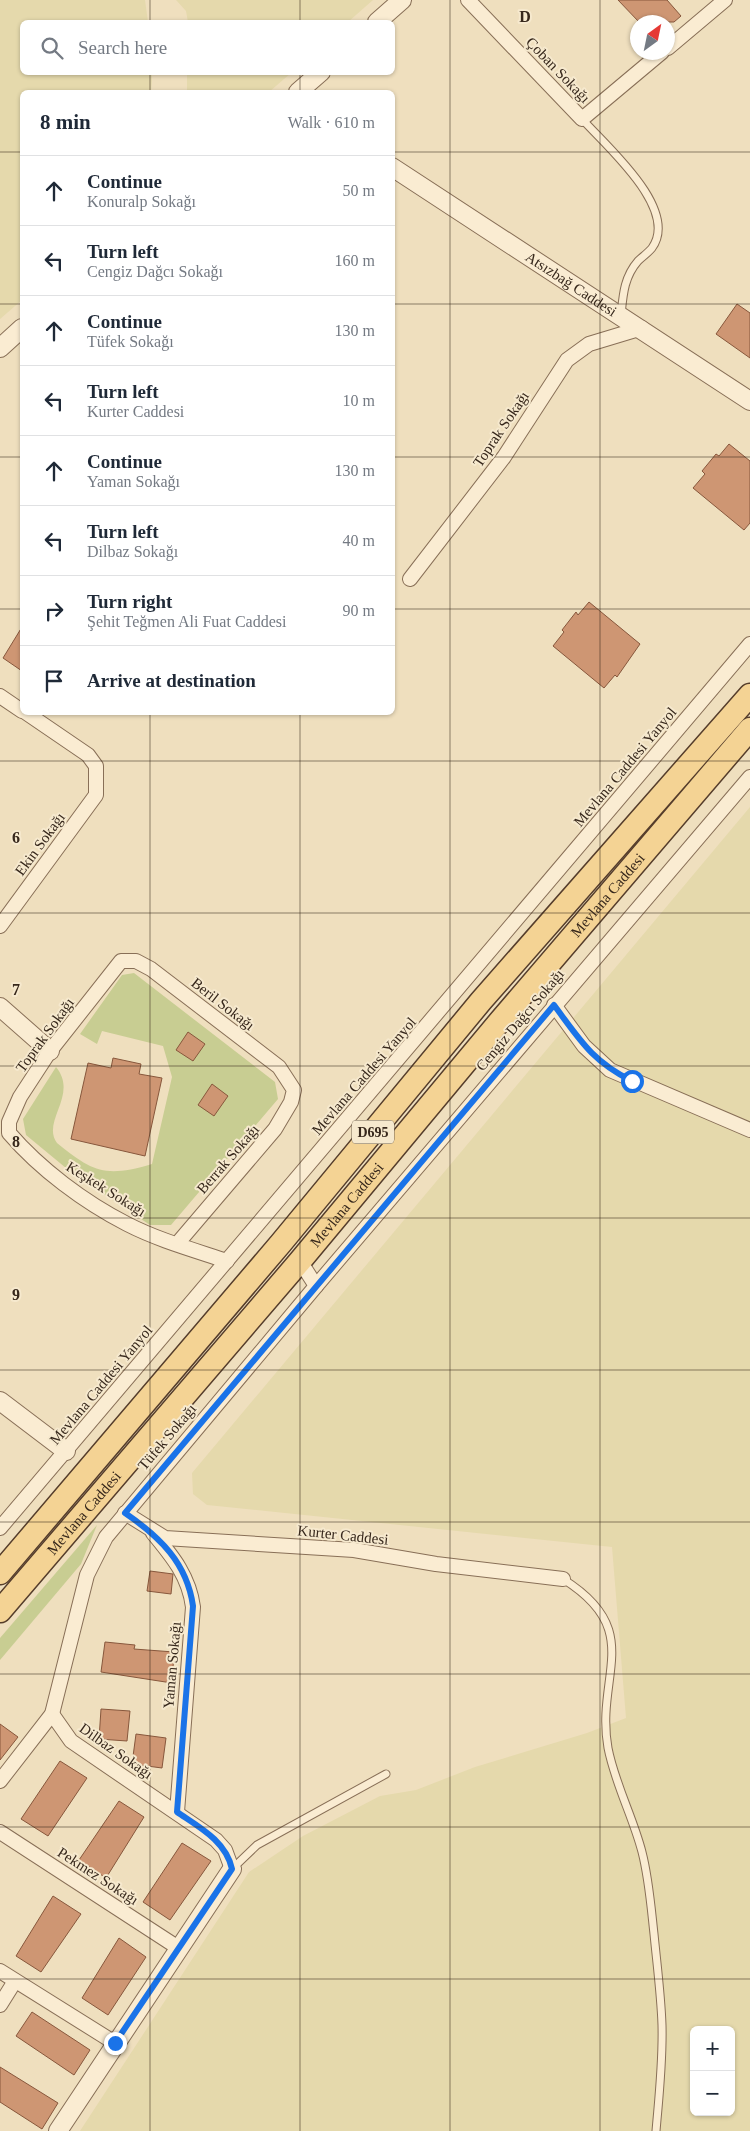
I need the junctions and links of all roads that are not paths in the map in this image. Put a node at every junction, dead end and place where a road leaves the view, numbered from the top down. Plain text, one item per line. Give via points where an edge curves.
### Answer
1 (402, 0) edge
2 (468, 0) edge
3 (725, 0) edge
4 (379, 20) edge
5 (675, 42) edge
6 (652, 60) edge
7 (318, 75) edge
8 (300, 90) edge
9 (582, 119) junction
10 (395, 169) edge
11 (621, 315) junction
12 (642, 328) junction
13 (20, 330) edge
14 (0, 348) edge
15 (750, 401) edge
16 (410, 579) dead end
17 (750, 644) edge
18 (750, 695) edge
19 (0, 696) edge
20 (20, 709) edge
21 (28, 715) edge
22 (750, 729) edge
23 (750, 777) edge
24 (0, 926) edge
25 (121, 961) joint
26 (554, 1005) junction
27 (0, 1007) edge
28 (50, 1051) junction
29 (294, 1090) joint
30 (750, 1130) edge
31 (9, 1133) joint
32 (176, 1244) junction
33 (227, 1261) junction
34 (300, 1261) junction
35 (316, 1286) junction
36 (0, 1401) edge
37 (66, 1451) junction
38 (125, 1513) junction
39 (6, 1514) edge
40 (0, 1528) edge
41 (153, 1532) junction
42 (0, 1573) edge
43 (563, 1579) joint
44 (0, 1611) edge
45 (52, 1714) junction
46 (386, 1774) dead end
47 (0, 1781) edge
48 (177, 1812) junction
49 (0, 1832) edge
50 (232, 1869) junction
51 (177, 1948) junction
52 (0, 1971) edge
53 (15, 1981) junction
54 (0, 2005) edge
55 (115, 2043) junction
56 (58, 2131) edge
57 (656, 2131) edge

1 - 4 street
2 - 9 street, Çoban Sokağı
3 - 5 street
6 - 9 street
7 - 8 street
9 - 11 lane via 648,195 658,217 657,237 652,248 628,274
10 - 11 street, Atsızbağ Caddesi
11 - 12 street, Atsızbağ Caddesi
12 - 15 street, Atsızbağ Caddesi
12 - 16 street, Toprak Sokağı via 589,344 567,360 504,457
13 - 14 street
17 - 33 street, Mevlana Caddesi Yanyol
18 - 42 main road, Mevlana Caddesi / D695 via 481,1001 281,1244
19 - 20 street
21 - 24 street, Ekin Sokağı via 88,755 96,766 96,795
22 - 34 main road, Mevlana Caddesi / D695 via 500,1020
23 - 26 street, Cengiz Dağcı Sokağı
25 - 28 street, Toprak Sokağı
25 - 29 street, Beril Sokağı via 136,961 151,969 278,1067
26 - 30 street via 584,1046 610,1070
26 - 35 street, Cengiz Dağcı Sokağı
27 - 28 street
28 - 31 street, Toprak Sokağı via 12,1112 8,1122
29 - 32 street, Berrak Sokağı via 291,1102 275,1129
31 - 32 street, Keşkek Sokağı via 41,1166 92,1202 127,1224
32 - 33 street, Keşkek Sokağı
33 - 37 street, Mevlana Caddesi Yanyol
34 - 35 street
34 - 44 main road, Mevlana Caddesi / D695
35 - 38 street, Tüfek Sokağı
36 - 37 street
37 - 39 street, Mevlana Caddesi Yanyol
38 - 41 street, Kurter Caddesi
38 - 45 street, Tüfek Sokağı via 106,1536 87,1575
39 - 40 street, Mevlana Caddesi Yanyol
41 - 43 street, Kurter Caddesi via 165,1538 186,1540 354,1550
41 - 48 street, Yaman Sokağı via 185,1574 193,1606
43 - 57 lane via 595,1603 612,1640 606,1734 616,1777 642,1852 649,1887 659,1988 661,2070
45 - 47 street
45 - 48 street, Dilbaz Sokağı via 70,1741
46 - 50 lane via 257,1845
48 - 50 street, Dilbaz Sokağı via 216,1840 225,1850
49 - 51 street, Pekmez Sokağı
50 - 51 street
51 - 55 street
52 - 53 street
53 - 54 street
53 - 55 street
55 - 56 street

